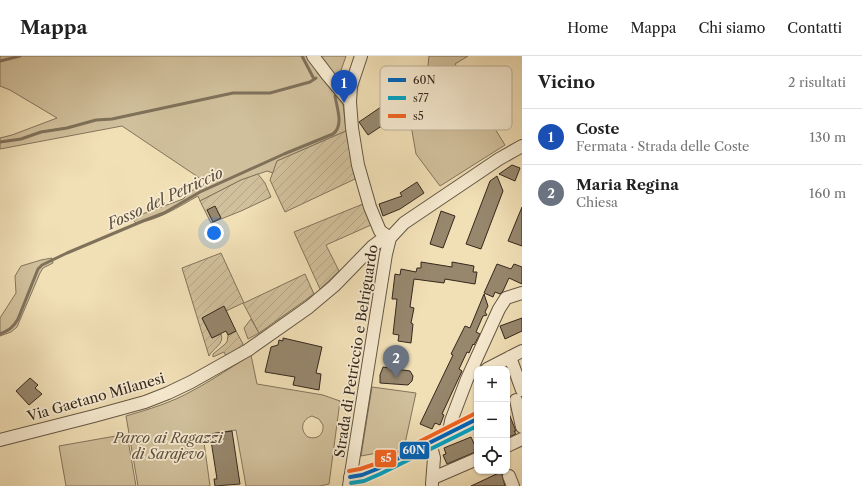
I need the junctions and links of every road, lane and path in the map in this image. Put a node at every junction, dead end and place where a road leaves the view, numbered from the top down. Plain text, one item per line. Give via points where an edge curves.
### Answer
1 (313, 56) edge
2 (361, 56) edge
3 (350, 102) junction
4 (522, 146) edge
5 (390, 238) junction
6 (385, 260) junction
7 (353, 267) junction
8 (522, 293) edge
9 (522, 351) edge
10 (510, 357) junction
11 (493, 366) edge
12 (472, 377) edge
13 (517, 398) edge
14 (474, 420) edge
15 (522, 426) edge
16 (449, 432) junction
17 (522, 439) edge
18 (0, 440) edge
19 (430, 442) junction
20 (510, 445) edge
21 (474, 461) edge
22 (350, 482) edge
23 (432, 482) edge

1 - 3 street
2 - 3 street via 353,78
3 - 5 street via 352,128 363,185 378,227
4 - 5 street, Strada di Petriccio e Belriguardo via 413,217
5 - 6 street, Strada di Petriccio e Belriguardo
5 - 7 street, Via Gaetano Milanesi via 381,240 373,246
6 - 7 street, Via Gaetano Milanesi via 371,258
6 - 22 street, Strada di Petriccio e Belriguardo
7 - 18 street, Via Gaetano Milanesi via 309,307 272,333 232,359 182,386 145,402
8 - 12 street via 509,296 503,301
9 - 10 street
10 - 11 street
10 - 13 street
12 - 16 street via 451,422
13 - 15 street
14 - 16 street
16 - 19 street
17 - 20 street
19 - 22 street
19 - 23 street via 434,458
21 - 23 street

